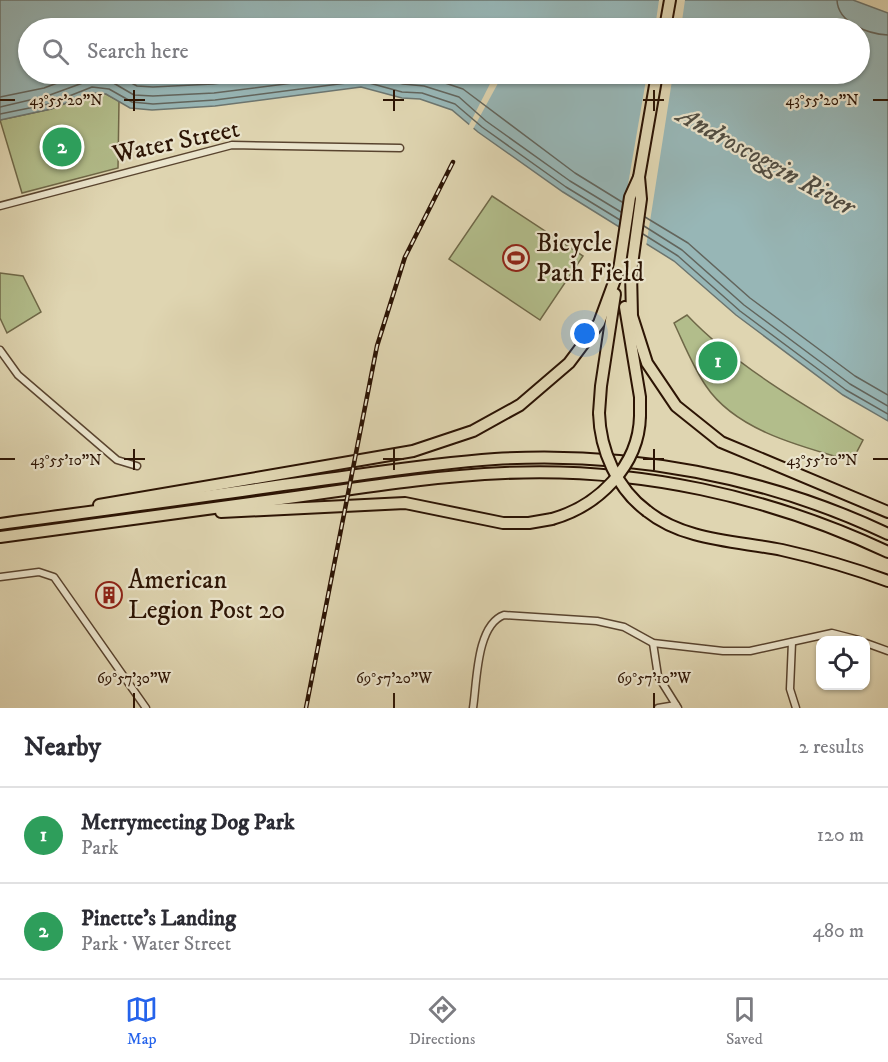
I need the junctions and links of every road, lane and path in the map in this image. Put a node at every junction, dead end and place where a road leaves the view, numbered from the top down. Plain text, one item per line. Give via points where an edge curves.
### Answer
1 (670, 0) edge
2 (667, 18) edge
3 (655, 84) edge
4 (400, 148) dead end
5 (639, 177) junction
6 (0, 206) edge
7 (620, 266) junction
8 (631, 272) junction
9 (0, 350) edge
10 (136, 466) dead end
11 (209, 509) junction
12 (888, 512) edge
13 (75, 514) junction
14 (0, 524) edge
15 (888, 534) edge
16 (0, 537) edge
17 (888, 552) edge
18 (0, 577) edge
19 (888, 581) edge
20 (819, 636) edge
21 (844, 636) edge
22 (816, 637) edge
23 (792, 642) junction
24 (653, 643) junction
25 (870, 644) edge
26 (888, 651) edge
27 (677, 706) edge
28 (146, 708) edge
29 (473, 708) edge
30 (658, 708) edge
31 (796, 708) edge

1 - 2 highway
3 - 5 highway
4 - 6 street, Water Street via 232,145
5 - 7 highway via 630,197
5 - 8 highway via 641,199
7 - 13 highway via 604,311 574,357 520,405 473,431 413,451 111,501
7 - 19 highway, bridge via 599,413 612,469 630,495 665,522 694,534 816,558
8 - 11 highway, bridge via 625,286 625,311 640,397 634,449 612,483 586,505 552,519 529,523 504,523 405,503 228,513
8 - 12 highway via 631,307 640,348 654,377 676,406 703,430 732,447
9 - 10 street via 18,375 100,446 117,460
11 - 16 highway
11 - 17 highway via 451,477 525,472 590,474 674,483 747,500 835,529
13 - 14 highway
13 - 15 highway via 441,464 556,458 640,463 725,478 804,500
18 - 28 street via 39,572 49,575 64,590
20 - 21 street
22 - 23 street
23 - 24 street via 736,651
23 - 31 street via 790,689
24 - 27 street via 655,667
24 - 29 street via 624,627 597,621 504,615 491,623 484,638
25 - 26 street
27 - 30 street

